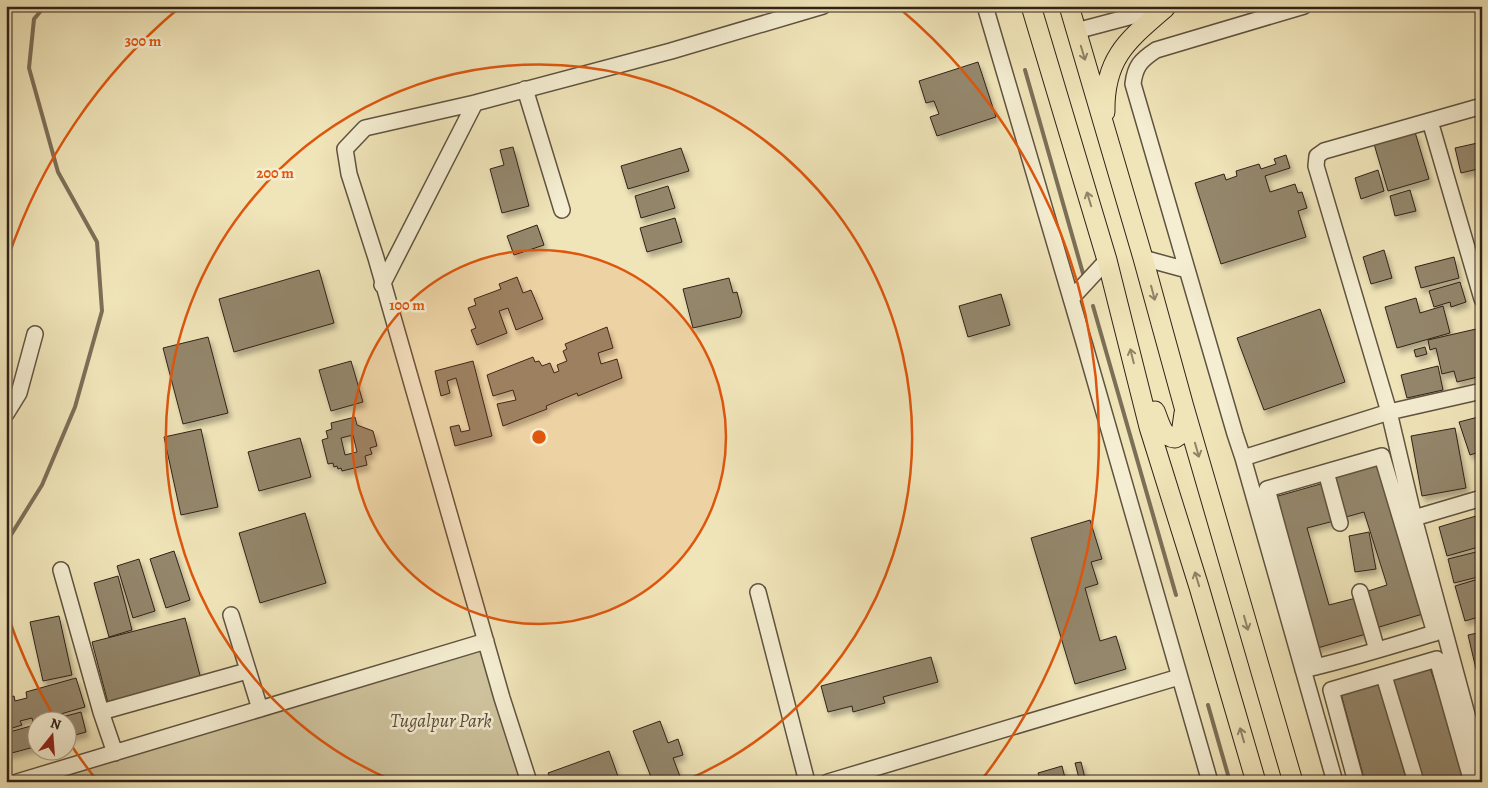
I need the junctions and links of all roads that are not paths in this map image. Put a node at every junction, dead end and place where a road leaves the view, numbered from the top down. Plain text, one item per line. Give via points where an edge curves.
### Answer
1 (823, 6) edge
2 (985, 6) edge
3 (1031, 6) edge
4 (1304, 6) edge
5 (1073, 7) edge
6 (1168, 7) edge
7 (1076, 31) junction
8 (525, 90) junction
9 (475, 103) junction
10 (1482, 106) edge
11 (1430, 121) junction
12 (1105, 127) junction
13 (562, 210) dead end
14 (1143, 258) junction
15 (1107, 260) junction
16 (1187, 270) junction
17 (382, 285) junction
18 (1071, 298) junction
19 (1482, 299) edge
20 (35, 334) dead end
21 (1482, 391) edge
22 (1141, 392) junction
23 (1184, 407) junction
24 (1389, 412) junction
25 (6, 414) edge
26 (1243, 458) junction
27 (1326, 472) junction
28 (1259, 491) junction
29 (1482, 498) edge
30 (1414, 518) junction
31 (1340, 523) dead end
32 (61, 570) dead end
33 (758, 592) dead end
34 (1360, 592) dead end
35 (231, 615) dead end
36 (486, 641) junction
37 (1377, 650) junction
38 (1310, 668) junction
39 (247, 671) junction
40 (1384, 676) junction
41 (1179, 677) junction
42 (260, 709) junction
43 (101, 712) junction
44 (116, 753) junction
45 (1474, 778) edge
46 (17, 782) edge
47 (529, 782) edge
48 (807, 782) edge
49 (828, 782) edge
50 (1210, 782) edge
51 (1256, 782) edge
52 (1293, 782) edge
53 (1335, 782) edge
54 (1356, 782) edge
55 (1416, 782) edge

1 - 8 street
2 - 18 street
15 -> 3 main road
4 - 16 street via 1156,50 1134,72 1134,84
5 - 7 main road
6 - 7 street
6 - 12 main road via 1132,36 1119,53 1110,72 1105,97
7 -> 12 main road
8 - 9 street
8 - 13 street
9 - 17 street
9 - 17 street via 365,128 345,150 348,174
10 - 11 street
11 - 19 street
11 - 24 street via 1324,151 1318,156 1316,166
12 - 14 main road
14 - 16 street
14 -> 23 main road
15 - 18 street
22 -> 15 main road
16 - 26 street
17 - 36 street
18 - 41 street
20 - 25 street via 19,393
21 - 24 street
22 - 23 main road via 1151,400 1164,433 1171,438 1181,434
51 -> 22 main road
23 -> 52 main road
24 - 26 street
24 - 30 street
26 - 28 street
27 - 28 street
27 - 31 street
27 - 37 street via 1382,456 1434,632
28 - 38 street
29 - 30 street
30 - 45 street
32 - 43 street
33 - 48 street
34 - 37 street
35 - 39 street
36 - 42 street
36 - 47 street
37 - 38 street
38 - 53 street
39 - 42 street
39 - 43 street
40 - 45 street via 1437,660
40 - 54 street via 1331,690
40 - 55 street
41 - 49 street
41 - 50 street
42 - 44 street
43 - 44 street
44 - 46 street

